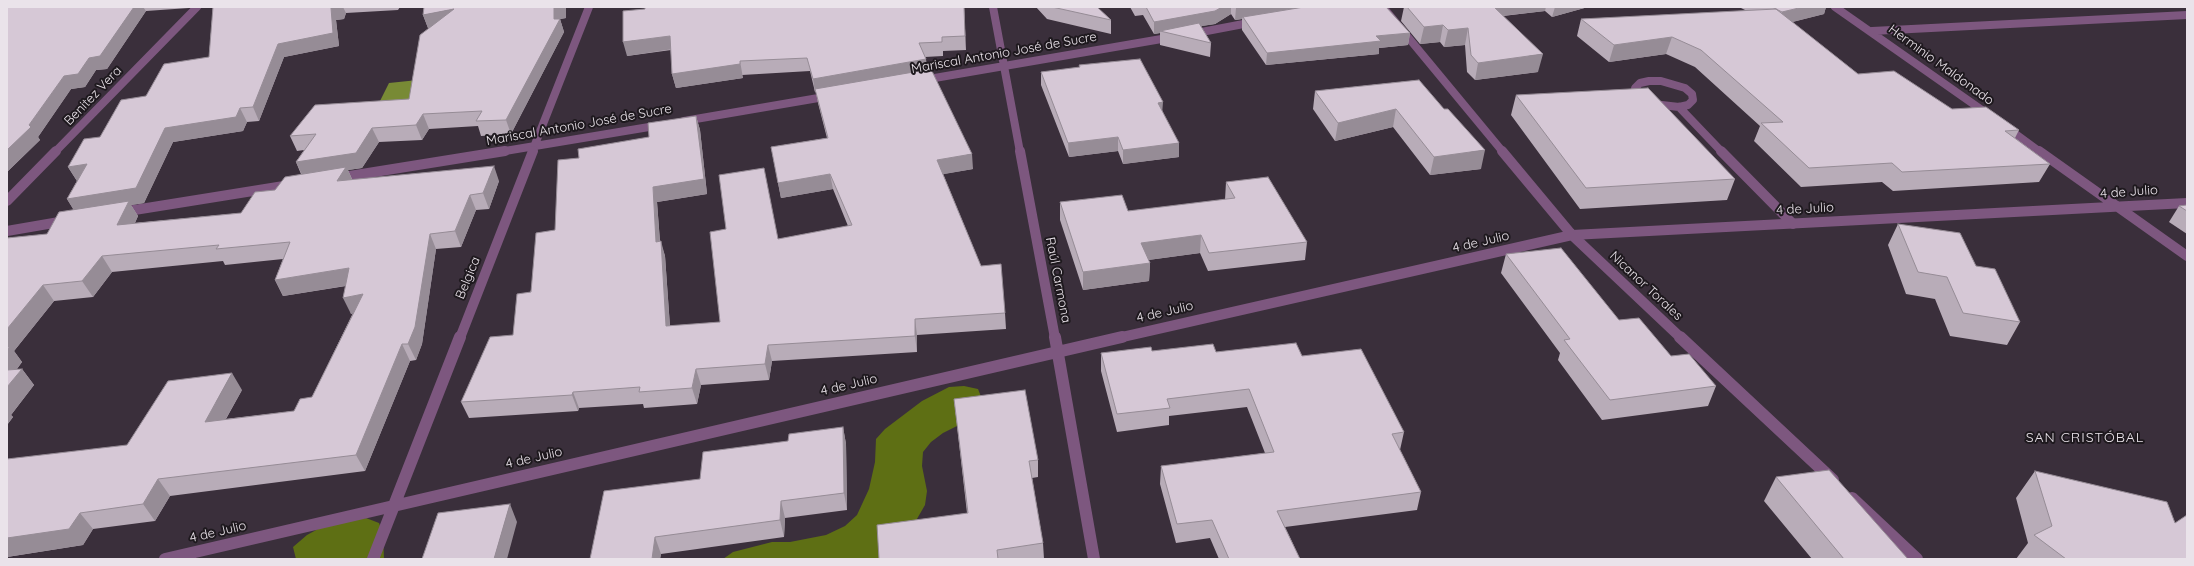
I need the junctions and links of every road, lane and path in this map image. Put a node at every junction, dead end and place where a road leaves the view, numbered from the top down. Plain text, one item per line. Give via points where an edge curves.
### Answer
1 (196, 7) edge
2 (589, 7) edge
3 (993, 7) edge
4 (1383, 7) edge
5 (1835, 7) edge
6 (2187, 15) edge
7 (1262, 21) edge
8 (1872, 31) junction
9 (1003, 66) junction
10 (917, 81) edge
11 (839, 94) edge
12 (1679, 107) junction
13 (534, 146) junction
14 (330, 179) edge
15 (298, 184) edge
16 (7, 201) edge
17 (2187, 203) edge
18 (2118, 208) junction
19 (109, 214) edge
20 (78, 219) edge
21 (1793, 224) junction
22 (7, 231) edge
23 (1572, 236) junction
24 (2187, 256) edge
25 (1058, 350) junction
26 (393, 505) junction
27 (165, 559) edge
28 (373, 559) edge
29 (1094, 559) edge
30 (1917, 559) edge

1 - 16 street, Benitez Vera
2 - 13 street, Belgica
3 - 9 street, Raúl Carmona
4 - 23 street, Nicanor Torales
5 - 8 street, Herminio Maldonado
6 - 8 street
7 - 9 street, Mariscal Antonio José de Sucre
8 - 18 street, Herminio Maldonado
9 - 10 street, Mariscal Antonio José de Sucre
9 - 25 street, Raúl Carmona
11 - 13 street, Mariscal Antonio José de Sucre
12 - 12 street via 1653,104 1639,96 1635,88 1640,83 1649,81 1661,81 1685,88 1692,94 1693,100 1688,105
12 - 21 street
13 - 14 street, Mariscal Antonio José de Sucre
13 - 26 street, Belgica
15 - 19 street
17 - 18 street, 4 de Julio
18 - 21 street, 4 de Julio
18 - 24 street, Herminio Maldonado
20 - 22 street
21 - 23 street, 4 de Julio
23 - 25 street, 4 de Julio
23 - 30 street, Nicanor Torales
25 - 26 street, 4 de Julio
25 - 29 street, Raúl Carmona
26 - 27 street, 4 de Julio
26 - 28 street, Belgica

